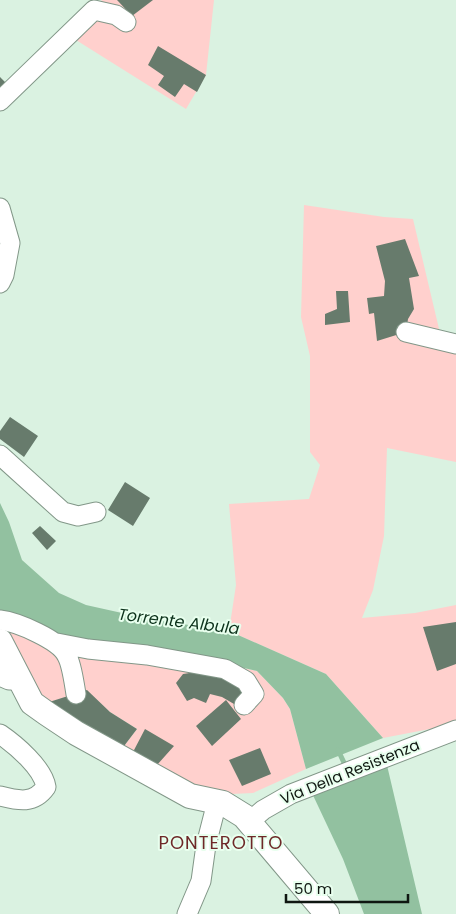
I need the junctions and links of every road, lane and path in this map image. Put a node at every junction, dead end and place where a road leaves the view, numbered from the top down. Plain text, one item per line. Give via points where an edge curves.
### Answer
1 (126, 22) dead end
2 (0, 101) edge
3 (0, 208) edge
4 (0, 283) edge
5 (406, 332) dead end
6 (456, 344) edge
7 (0, 455) edge
8 (96, 512) dead end
9 (0, 620) edge
10 (0, 641) edge
11 (57, 643) junction
12 (10, 678) edge
13 (76, 694) dead end
14 (244, 705) dead end
15 (456, 730) edge
16 (0, 734) edge
17 (0, 796) edge
18 (217, 802) junction
19 (249, 822) junction
20 (324, 912) edge
21 (187, 914) edge

1 - 2 street via 116,15 94,10
3 - 4 street via 10,243
5 - 6 street
7 - 8 street via 63,512 78,516
9 - 11 street via 11,621
10 - 12 main road
11 - 13 street via 68,656
11 - 14 street via 225,669 246,681 254,694
12 - 18 main road via 32,703 76,733 190,796
15 - 19 street, Via Della Resistenza via 310,786 263,810
16 - 17 street via 28,758 45,778 46,787 34,799 14,800
18 - 19 main road via 233,808
18 - 21 street via 201,881
19 - 20 main road

